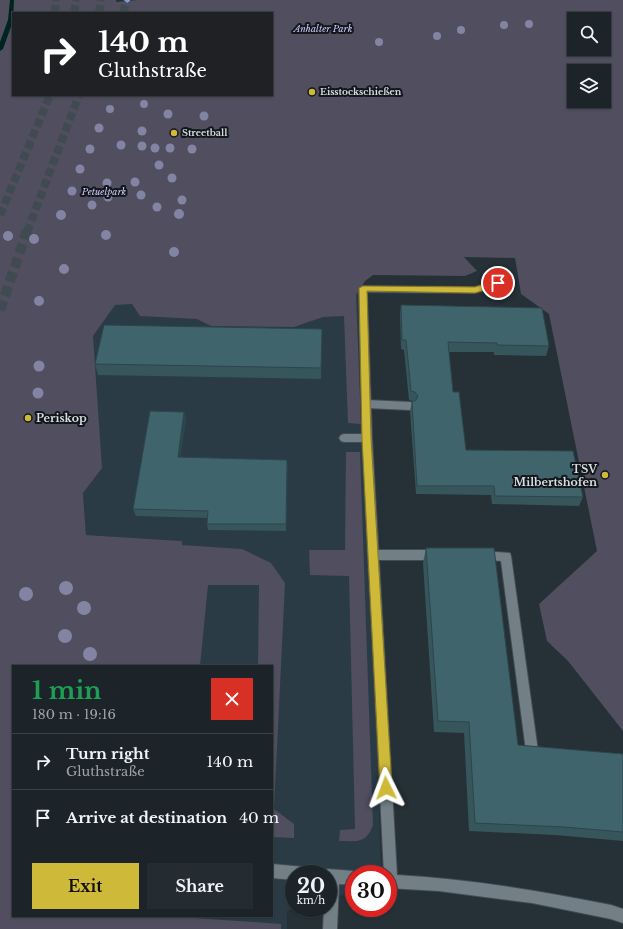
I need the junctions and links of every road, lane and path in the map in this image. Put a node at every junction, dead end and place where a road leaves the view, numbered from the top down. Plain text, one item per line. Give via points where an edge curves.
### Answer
1 (498, 283) dead end
2 (366, 404) junction
3 (410, 406) edge
4 (344, 438) dead end
5 (367, 438) junction
6 (374, 555) junction
7 (452, 556) edge
8 (467, 556) edge
9 (532, 751) edge
10 (388, 865) edge
11 (273, 871) edge
12 (285, 872) edge
13 (397, 881) edge
14 (623, 916) edge
15 (330, 917) edge
16 (330, 929) edge

1 - 2 street via 475,290 363,288
2 - 3 street
2 - 5 street
4 - 5 street
5 - 6 street
6 - 7 street
6 - 10 street
8 - 9 street via 506,556
11 - 12 street
13 - 14 street via 532,896
15 - 16 street

